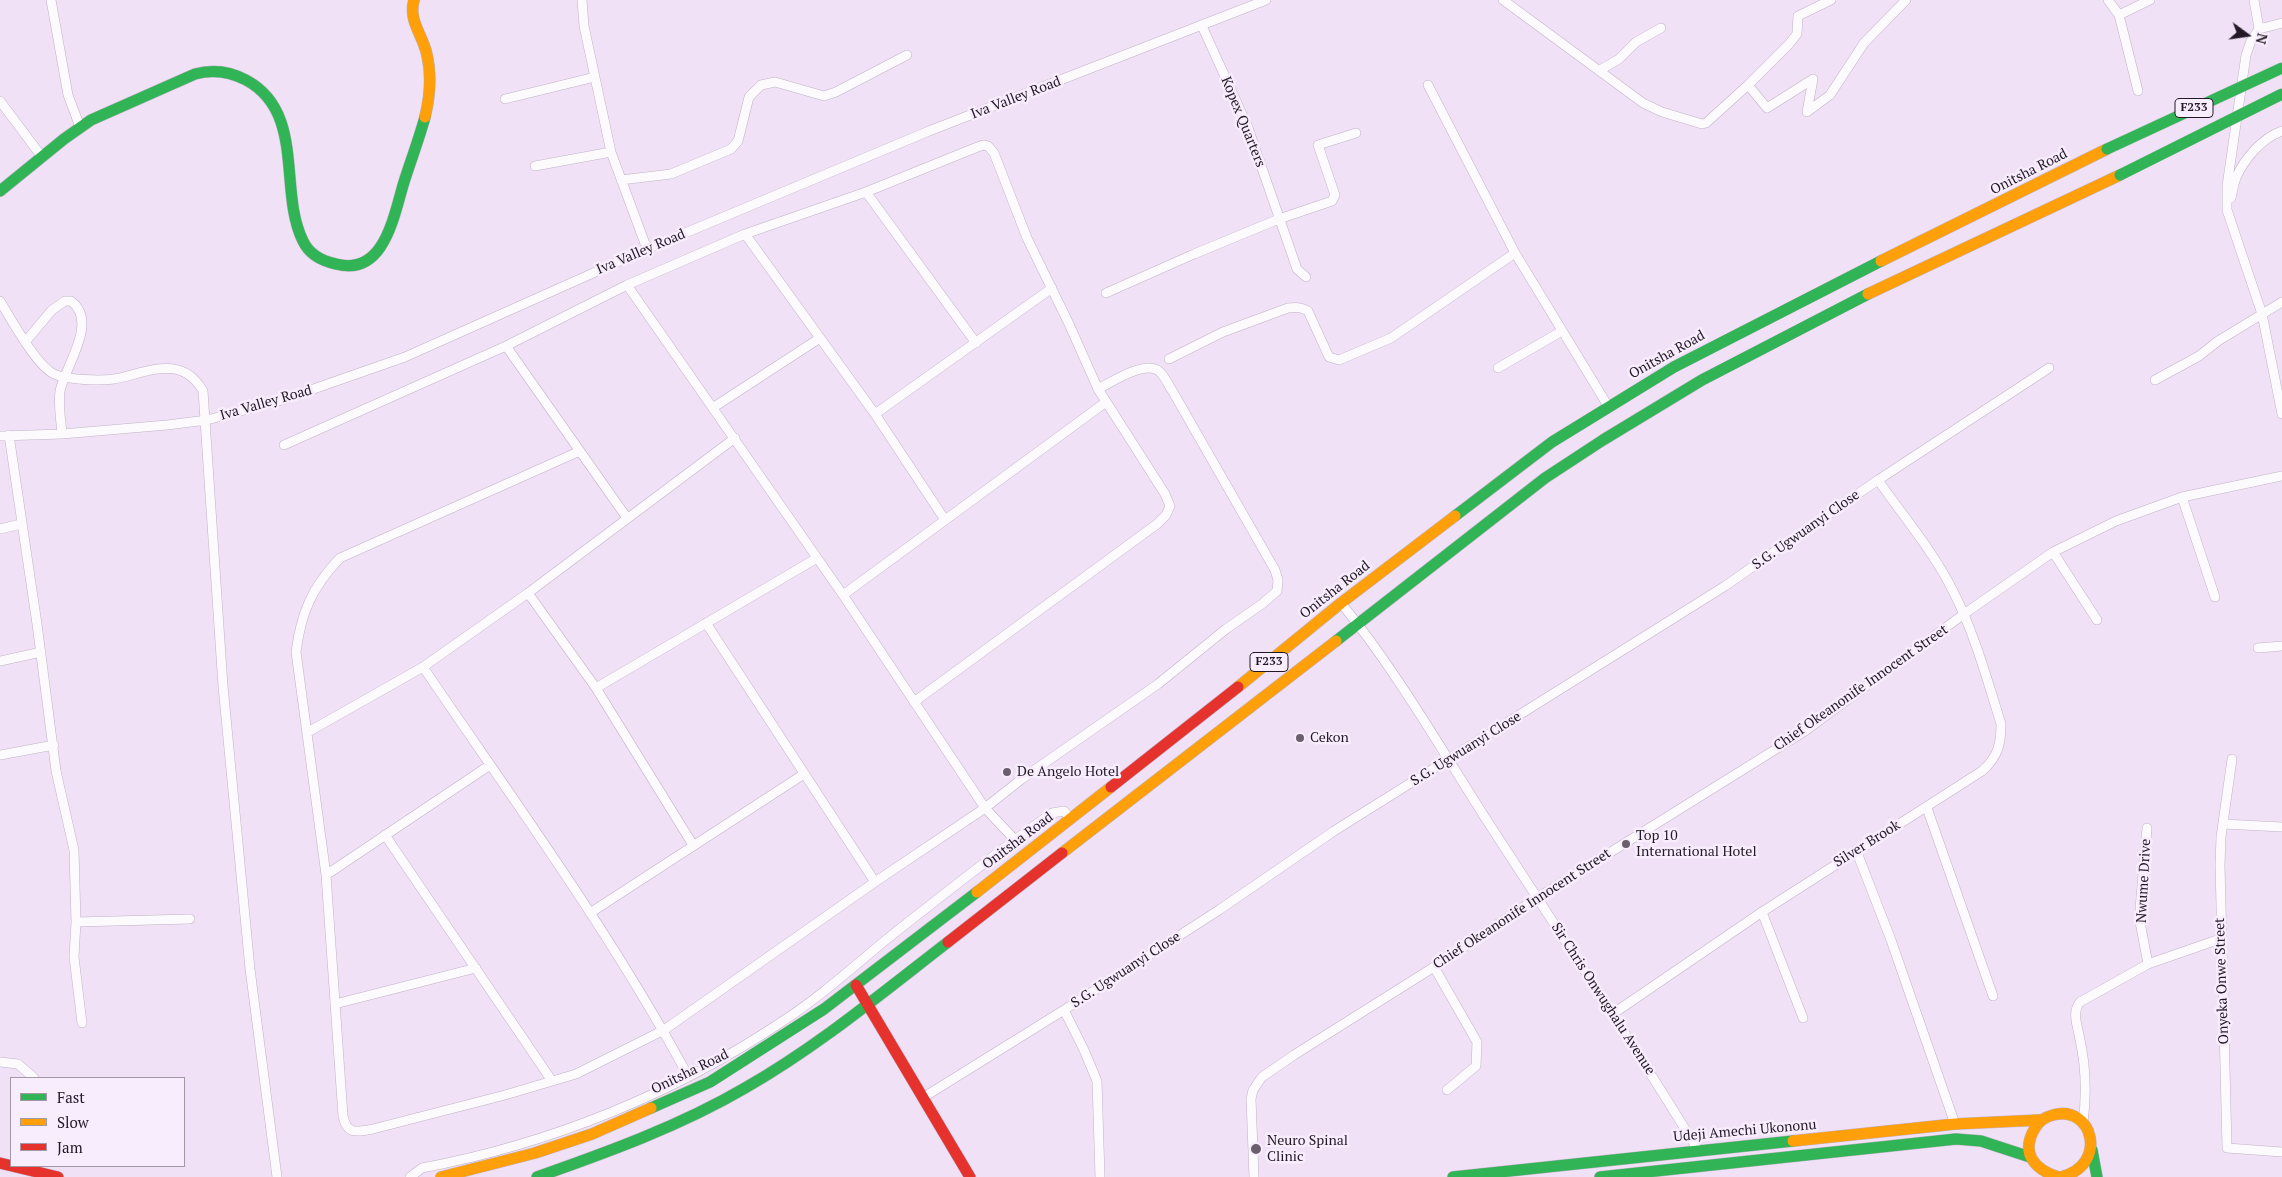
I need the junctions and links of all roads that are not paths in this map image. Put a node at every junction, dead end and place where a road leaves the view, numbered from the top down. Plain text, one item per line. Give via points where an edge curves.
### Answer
1 (51, 0) edge
2 (414, 0) edge
3 (582, 0) edge
4 (1503, 0) edge
5 (1831, 0) edge
6 (1906, 0) edge
7 (2108, 0) edge
8 (2150, 0) edge
9 (2254, 0) edge
10 (1264, 1) edge
11 (2119, 15) junction
12 (2282, 23) edge
13 (1202, 26) junction
14 (1661, 28) dead end
15 (2259, 29) junction
16 (907, 54) dead end
17 (2282, 68) edge
18 (1600, 70) junction
19 (595, 77) junction
20 (1428, 85) dead end
21 (1748, 85) junction
22 (2138, 91) dead end
23 (2282, 94) edge
24 (505, 99) dead end
25 (0, 101) edge
26 (80, 127) junction
27 (2282, 131) edge
28 (1356, 133) dead end
29 (611, 152) junction
30 (42, 157) junction
31 (535, 166) dead end
32 (621, 180) junction
33 (0, 191) edge
34 (866, 192) junction
35 (2227, 210) junction
36 (1279, 219) junction
37 (745, 234) junction
38 (647, 249) junction
39 (1515, 253) junction
40 (1306, 276) dead end
41 (627, 285) junction
42 (1052, 288) junction
43 (1106, 293) dead end
44 (0, 301) edge
45 (2282, 302) edge
46 (2262, 314) junction
47 (1562, 331) junction
48 (820, 338) junction
49 (26, 341) junction
50 (976, 343) junction
51 (506, 346) junction
52 (1169, 359) dead end
53 (1498, 368) dead end
54 (2049, 368) dead end
55 (65, 376) junction
56 (2155, 380) dead end
57 (1098, 389) junction
58 (1106, 402) junction
59 (1608, 406) junction
60 (714, 407) junction
61 (875, 414) junction
62 (2282, 414) edge
63 (207, 420) junction
64 (62, 434) junction
65 (4, 435) edge
66 (734, 438) junction
67 (284, 445) dead end
68 (580, 451) junction
69 (2282, 476) edge
70 (1878, 480) junction
71 (2182, 497) junction
72 (627, 518) junction
73 (945, 520) junction
74 (21, 524) junction
75 (0, 529) edge
76 (2053, 552) junction
77 (817, 558) junction
78 (528, 593) junction
79 (843, 595) junction
80 (2215, 597) dead end
81 (1342, 603) junction
82 (1964, 614) junction
83 (2097, 620) dead end
84 (706, 623) junction
85 (1358, 623) junction
86 (2282, 646) edge
87 (2258, 648) dead end
88 (41, 652) junction
89 (0, 661) edge
90 (423, 667) junction
91 (596, 688) junction
92 (914, 702) junction
93 (308, 732) junction
94 (54, 745) junction
95 (0, 755) edge
96 (2232, 759) dead end
97 (1448, 760) junction
98 (490, 765) junction
99 (804, 774) junction
100 (985, 808) junction
101 (1927, 808) junction
102 (1071, 819) junction
103 (2223, 824) junction
104 (2282, 827) edge
105 (2147, 828) dead end
106 (385, 835) junction
107 (1015, 840) junction
108 (693, 845) junction
109 (1856, 850) junction
110 (326, 875) junction
111 (875, 882) junction
112 (1537, 898) junction
113 (1762, 912) junction
114 (590, 913) junction
115 (190, 919) dead end
116 (76, 922) junction
117 (2220, 938) junction
118 (2148, 964) junction
119 (1434, 967) junction
120 (476, 968) junction
121 (856, 985) junction
122 (1993, 996) dead end
123 (335, 1004) junction
124 (867, 1004) junction
125 (1064, 1010) junction
126 (1614, 1013) junction
127 (1804, 1018) dead end
128 (82, 1023) dead end
129 (664, 1030) junction
130 (0, 1062) edge
131 (688, 1076) junction
132 (33, 1077) edge
133 (552, 1081) junction
134 (1447, 1090) dead end
135 (924, 1097) junction
136 (2040, 1120) junction
137 (2083, 1123) junction
138 (1955, 1124) junction
139 (1786, 1143) junction
140 (2091, 1146) junction
141 (1698, 1150) junction
142 (2282, 1152) edge
143 (1786, 1156) junction
144 (2030, 1157) junction
145 (17, 1167) edge
146 (2042, 1174) edge
147 (58, 1177) edge
148 (277, 1177) edge
149 (410, 1177) edge
150 (441, 1177) edge
151 (537, 1177) edge
152 (970, 1177) edge
153 (1100, 1177) edge
154 (1254, 1177) edge
155 (1453, 1177) edge
156 (1600, 1177) edge
157 (2060, 1177) edge
158 (2097, 1177) edge

1 - 26 street via 68,95
2 - 26 main road via 410,16 426,49 429,102 392,225 382,246 363,262 350,266 336,265 319,258 304,244 294,215 290,148 285,132 268,98 252,82 232,73 208,70
3 - 19 street
4 - 18 street
5 - 21 street via 1798,16 1797,34
6 - 21 street via 1864,43 1830,95 1807,112 1812,79 1767,108
7 - 11 street
8 - 11 street
9 - 15 street
10 - 13 street, Iva Valley Road
11 - 22 street
12 - 15 street
13 - 36 street, Kopex Quarters via 1246,126
13 - 38 street, Iva Valley Road via 929,131
14 - 18 street via 1636,42 1619,59
15 - 35 street via 2246,55 2227,186
16 - 32 street via 824,96 775,82 761,85 749,97 738,141 731,149 671,174
17 - 59 main road, Onitsha Road / F233, bridge via 2107,150 1760,322
18 - 21 street via 1651,108 1702,124
19 - 24 street
19 - 29 street
20 - 39 street
23 - 85 main road, F233, bridge via 1855,301 1700,380 1545,478
25 - 30 street
26 - 30 main road
27 - 35 street via 2260,144 2242,166
28 - 36 street via 1318,145 1335,195 1328,204
29 - 31 street
29 - 32 street
30 - 33 main road
32 - 38 street
34 - 37 street
34 - 42 street via 975,148 988,146 1003,171 1027,238
34 - 50 street
35 - 46 street
36 - 40 street, Kopex Quarters via 1297,269
36 - 43 street
37 - 41 street
37 - 48 street
38 - 63 street, Iva Valley Road via 405,357 282,400
39 - 47 street
39 - 52 street via 1391,338 1339,360 1329,356 1308,311 1296,307 1223,332
41 - 51 street
41 - 60 street
42 - 50 street
42 - 57 street
44 - 49 street
45 - 46 street
46 - 56 street via 2199,356
46 - 62 street
47 - 53 street
47 - 59 street
48 - 60 street
48 - 61 street
49 - 55 street via 42,364 54,374
49 - 55 street via 60,304 72,301 76,304 81,318 81,336
50 - 61 street
51 - 67 street
51 - 68 street
54 - 70 street, S.G. Ugwuanyi Close
55 - 63 street via 106,380 162,367 179,371 194,379 203,391
55 - 64 street via 60,400
57 - 58 street
57 - 100 street via 1138,370 1154,368 1160,372 1275,570 1277,591 1158,684
58 - 73 street
58 - 92 street via 1165,494 1170,506 1166,515
59 - 81 main road, Onitsha Road / F233 via 1552,442
60 - 66 street
61 - 73 street
63 - 64 street, Iva Valley Road
63 - 148 street via 223,686 250,969
64 - 65 street, Iva Valley Road
65 - 74 street
66 - 72 street
66 - 77 street
68 - 72 street
68 - 93 street via 340,558 315,589 300,623 296,652
69 - 71 street, Chief Okeanonife Innocent Street
70 - 82 street via 1952,588
70 - 97 street, S.G. Ugwuanyi Close via 1725,586
71 - 76 street, Chief Okeanonife Innocent Street via 2116,522
71 - 80 street
72 - 78 street
73 - 79 street
74 - 75 street
74 - 88 street
76 - 82 street, Chief Okeanonife Innocent Street
76 - 83 street
77 - 79 street
77 - 84 street
78 - 90 street
78 - 91 street
79 - 92 street
81 - 85 street, Sir Chris Onwughalu Avenue
81 - 102 main road, Onitsha Road / F233
82 - 101 street, Silver Brook via 2001,724 2001,740 1990,763
82 - 112 street, Chief Okeanonife Innocent Street via 1805,731
84 - 91 street
84 - 99 street
85 - 97 street, Sir Chris Onwughalu Avenue
85 - 124 main road, F233
86 - 87 street
88 - 89 street
88 - 94 street
90 - 93 street
90 - 98 street
91 - 108 street
92 - 100 street
93 - 110 street
94 - 95 street
94 - 116 street via 56,771 74,850
96 - 103 street, Onyeka Onwe Street
97 - 112 street, Sir Chris Onwughalu Avenue
97 - 125 street, S.G. Ugwuanyi Close via 1334,831
98 - 106 street
98 - 114 street
99 - 108 street
99 - 111 street
100 - 107 street
100 - 111 street
101 - 109 street, Silver Brook
101 - 122 street
102 - 107 street via 1064,811 1052,813
102 - 121 main road, Onitsha Road / F233
103 - 104 street
103 - 117 street, Onyeka Onwe Street
105 - 118 street, Nwume Drive via 2140,922
106 - 110 street
106 - 120 street
107 - 131 street via 784,1021
108 - 114 street
109 - 113 street, Silver Brook
109 - 138 street
110 - 123 street
111 - 129 street
112 - 119 street, Chief Okeanonife Innocent Street
112 - 126 street, Sir Chris Onwughalu Avenue
113 - 126 street, Silver Brook
113 - 127 street
114 - 129 street
115 - 116 street
116 - 128 street via 74,957
117 - 118 street
117 - 142 street, Onyeka Onwe Street via 2227,1148
118 - 137 street via 2077,1005 2075,1016 2085,1063
119 - 134 street via 1478,1048 1476,1066
119 - 154 street, Chief Okeanonife Innocent Street via 1262,1077 1251,1099
120 - 123 street
120 - 133 street
121 - 124 main road
121 - 150 main road, Onitsha Road / F233 via 775,1042 710,1082 592,1134 527,1156
123 - 133 street via 343,1116 345,1126 350,1130 373,1129
124 - 135 main road
124 - 151 main road, F233 via 757,1082 730,1097 628,1145
125 - 135 street
125 - 153 street, S.G. Ugwuanyi Close via 1097,1081
126 - 141 street, Sir Chris Onwughalu Avenue
129 - 131 street
129 - 133 street via 576,1074
130 - 132 street via 18,1064
131 - 149 street via 543,1139 422,1168
135 - 152 main road
136 - 137 main road via 2066,1114
136 - 138 main road, Udeji Amechi Ukononu
136 - 144 main road via 2029,1137
137 - 140 main road
138 - 139 main road, Udeji Amechi Ukononu
139 - 141 main road, Udeji Amechi Ukononu
139 - 143 main road
140 - 157 main road via 2085,1165
140 - 158 main road
141 - 155 main road, Udeji Amechi Ukononu
143 - 144 main road, Udeji Amechi Ukononu via 1956,1139 1981,1141
143 - 156 main road, Udeji Amechi Ukononu
144 - 146 main road
145 - 147 main road
146 - 157 main road

